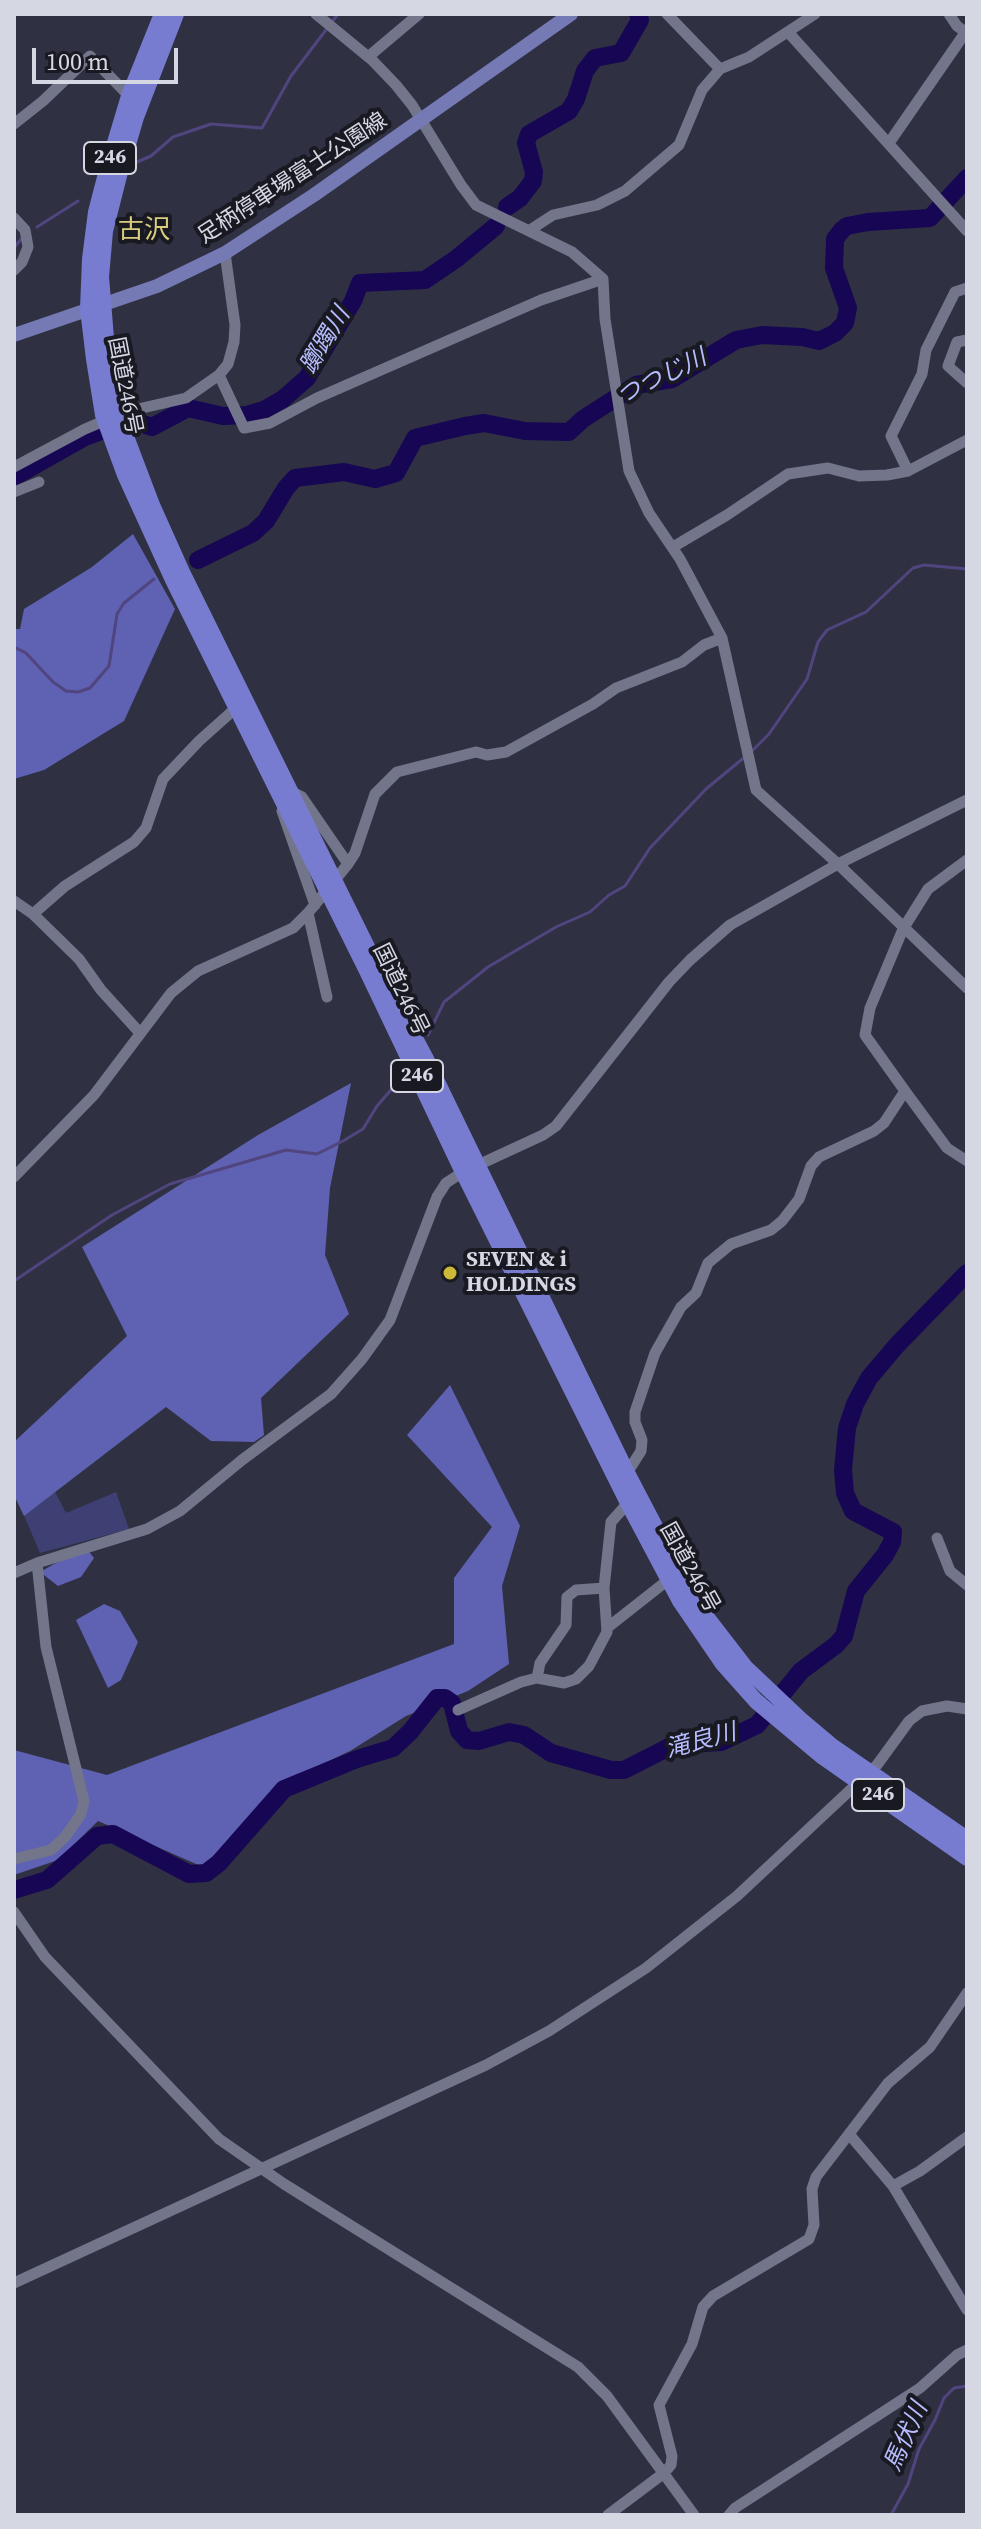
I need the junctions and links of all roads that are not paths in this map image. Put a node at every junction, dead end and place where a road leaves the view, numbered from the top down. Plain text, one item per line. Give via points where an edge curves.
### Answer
1 (162, 14) edge
2 (176, 14) edge
3 (419, 14) edge
4 (571, 14) edge
5 (667, 14) edge
6 (815, 14) edge
7 (949, 14) edge
8 (320, 17) edge
9 (788, 32) junction
10 (966, 33) edge
11 (368, 57) junction
12 (720, 69) junction
13 (129, 96) junction
14 (421, 121) junction
15 (14, 124) edge
16 (889, 143) junction
17 (14, 218) edge
18 (530, 230) junction
19 (967, 231) edge
20 (225, 253) junction
21 (14, 270) edge
22 (603, 279) junction
23 (967, 288) edge
24 (95, 307) junction
25 (14, 335) edge
26 (967, 340) edge
27 (219, 375) junction
28 (967, 383) edge
29 (115, 430) junction
30 (967, 440) edge
31 (14, 467) edge
32 (908, 471) junction
33 (39, 482) dead end
34 (14, 492) edge
35 (673, 547) junction
36 (722, 638) junction
37 (237, 707) junction
38 (282, 788) junction
39 (967, 800) edge
40 (967, 860) edge
41 (838, 864) junction
42 (344, 869) junction
43 (14, 901) edge
44 (314, 906) junction
45 (33, 914) junction
46 (903, 929) junction
47 (967, 988) edge
48 (327, 997) dead end
49 (140, 1033) junction
50 (905, 1091) junction
51 (967, 1161) edge
52 (469, 1168) junction
53 (14, 1177) edge
54 (627, 1473) junction
55 (628, 1503) junction
56 (937, 1538) dead end
57 (37, 1563) junction
58 (14, 1573) edge
59 (668, 1580) junction
60 (967, 1585) edge
61 (604, 1588) junction
62 (607, 1628) junction
63 (537, 1678) junction
64 (761, 1695) junction
65 (967, 1709) edge
66 (458, 1710) dead end
67 (864, 1776) junction
68 (967, 1839) edge
69 (967, 1858) edge
70 (14, 1859) edge
71 (14, 1912) edge
72 (967, 1993) edge
73 (849, 2134) junction
74 (967, 2137) edge
75 (262, 2170) junction
76 (893, 2186) junction
77 (14, 2283) edge
78 (967, 2310) edge
79 (967, 2350) edge
80 (664, 2473) junction
81 (608, 2515) edge
82 (694, 2515) edge
83 (729, 2515) edge

1 - 13 highway, 国道246号 / 246
2 - 24 highway, 国道246号 / 246 via 136,117 105,231
3 - 11 street
4 - 14 main road, 足柄停車場富士公園線
5 - 12 street
6 - 9 street
7 - 10 street
8 - 11 street
9 - 12 street
9 - 16 street
10 - 16 street
11 - 14 street
12 - 18 street via 702,90 679,145 653,169 597,205 553,215
13 - 15 street via 90,56
13 - 24 highway, 国道246号 / 246 via 96,212 90,259
14 - 18 street via 476,205
14 - 20 main road, 足柄停車場富士公園線
16 - 19 street
17 - 21 street via 25,230 28,247
18 - 22 street via 572,252
20 - 24 main road, 足柄停車場富士公園線 via 157,286
20 - 27 street via 235,333 228,364
22 - 27 street via 541,300 270,423 244,428
22 - 35 street via 629,471
23 - 32 street via 955,292 891,436
24 - 25 main road, 足柄停車場富士公園線
24 - 29 highway, 国道246号 / 246
26 - 28 street via 957,342 948,366
27 - 31 street via 186,398 125,412
29 - 37 highway, 国道246号 / 246 via 148,528
29 - 38 highway, 国道246号 / 246
30 - 32 street
32 - 35 street via 859,476 828,468 788,474
33 - 34 street
35 - 36 street
36 - 41 street via 756,790
36 - 42 street via 682,662 616,688 506,752 476,752 397,772 375,794 355,853
37 - 38 highway, 国道246号 / 246
37 - 45 street via 163,779 146,828 134,842 65,886
38 - 42 street via 309,806
38 - 44 street via 285,823
38 - 52 highway, 国道246号 / 246 via 426,1059
39 - 41 street
40 - 46 street via 928,889
41 - 46 street
41 - 52 street via 744,916 690,960 556,1126
42 - 44 street
43 - 45 street
44 - 48 street
44 - 49 street via 293,928 198,971 171,993
45 - 49 street via 79,959
46 - 47 street
46 - 50 street via 870,1008 865,1035
49 - 53 street via 94,1095
50 - 51 street via 947,1148
50 - 54 street via 874,1131 819,1157 782,1221 731,1244 708,1263 696,1293 681,1307 655,1353 635,1412 641,1451
52 - 54 highway, 国道246号 / 246
52 - 55 highway, 国道246号 / 246
52 - 57 street via 446,1183 437,1197 390,1320 331,1394 180,1511 147,1529
54 - 64 highway, 国道246号 / 246 via 694,1601
55 - 59 highway, 国道246号 / 246
55 - 61 street via 611,1522
56 - 60 street via 950,1571
57 - 58 street
57 - 70 street via 46,1647 84,1801 81,1814 51,1850
59 - 62 street
59 - 64 highway, 国道246号 / 246 via 715,1653
61 - 62 street
61 - 63 street via 576,1590 567,1597 566,1625 540,1663
62 - 63 street via 589,1666 576,1679 564,1683
63 - 66 street
64 - 67 highway, 国道246号 / 246
65 - 67 street via 922,1711
67 - 68 highway, 国道246号 / 246
67 - 69 highway, 国道246号 / 246
67 - 75 street via 737,1896 599,2000 486,2065
71 - 75 street via 45,1957 124,2041 219,2139
72 - 73 street via 930,2047 897,2072
73 - 76 street
73 - 80 street via 816,2177 809,2239 703,2307 692,2344 659,2405 672,2456
74 - 76 street
75 - 77 street
75 - 80 street via 578,2367 607,2396
76 - 78 street
79 - 83 street via 920,2388
80 - 81 street
80 - 82 street

